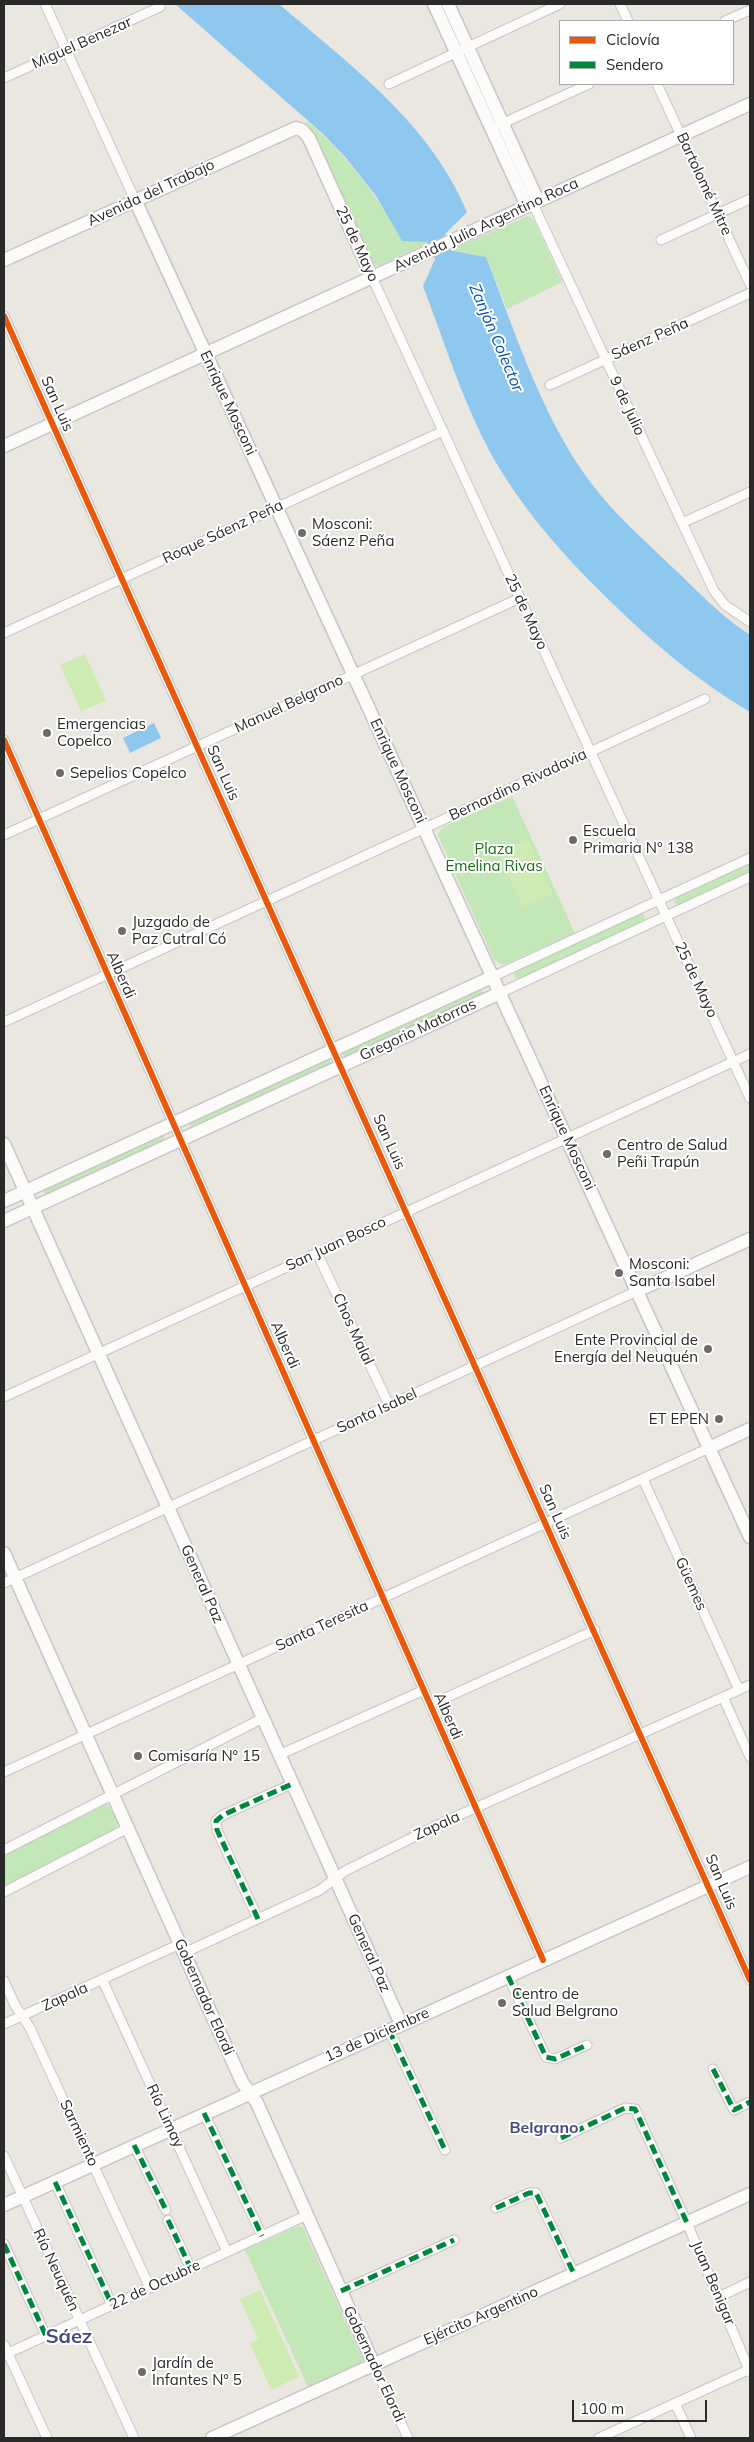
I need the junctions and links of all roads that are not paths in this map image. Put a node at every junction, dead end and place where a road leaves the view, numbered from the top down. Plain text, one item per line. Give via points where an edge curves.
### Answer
1 (45, 4) edge
2 (434, 4) edge
3 (448, 4) edge
4 (560, 4) edge
5 (620, 4) edge
6 (160, 7) dead end
7 (750, 10) edge
8 (628, 20) edge
9 (727, 20) edge
10 (66, 50) junction
11 (462, 50) junction
12 (4, 78) edge
13 (389, 84) dead end
14 (587, 85) edge
15 (657, 85) edge
16 (750, 104) edge
17 (497, 126) junction
18 (299, 128) joint
19 (681, 136) junction
20 (750, 199) edge
21 (135, 200) junction
22 (533, 204) junction
23 (718, 214) junction
24 (661, 240) dead end
25 (4, 260) edge
26 (372, 277) junction
27 (750, 284) edge
28 (750, 293) edge
29 (4, 316) edge
30 (206, 354) junction
31 (606, 359) junction
32 (550, 385) dead end
33 (52, 424) junction
34 (443, 430) junction
35 (4, 446) edge
36 (750, 492) edge
37 (277, 507) junction
38 (682, 523) junction
39 (122, 578) junction
40 (520, 598) junction
41 (750, 622) edge
42 (4, 633) edge
43 (353, 674) junction
44 (705, 699) dead end
45 (4, 740) edge
46 (197, 746) junction
47 (591, 752) junction
48 (38, 819) junction
49 (424, 828) junction
50 (4, 835) edge
51 (750, 858) edge
52 (750, 878) edge
53 (659, 900) junction
54 (267, 901) junction
55 (666, 916) junction
56 (107, 974) junction
57 (492, 977) junction
58 (500, 993) junction
59 (4, 1022) edge
60 (334, 1050) junction
61 (750, 1054) edge
62 (733, 1062) junction
63 (341, 1066) junction
64 (750, 1098) edge
65 (173, 1124) junction
66 (567, 1138) junction
67 (180, 1140) junction
68 (4, 1144) edge
69 (25, 1192) junction
70 (4, 1201) edge
71 (33, 1208) junction
72 (407, 1212) junction
73 (4, 1221) edge
74 (750, 1239) edge
75 (317, 1253) junction
76 (245, 1286) junction
77 (637, 1292) junction
78 (98, 1354) junction
79 (476, 1366) junction
80 (4, 1397) edge
81 (389, 1405) junction
82 (750, 1430) edge
83 (313, 1440) junction
84 (709, 1448) junction
85 (643, 1479) junction
86 (168, 1507) junction
87 (547, 1523) junction
88 (750, 1537) edge
89 (4, 1553) edge
90 (9, 1580) edge
91 (383, 1598) junction
92 (595, 1630) junction
93 (238, 1664) junction
94 (750, 1685) edge
95 (424, 1690) junction
96 (739, 1690) junction
97 (723, 1697) junction
98 (430, 1705) junction
99 (263, 1718) junction
100 (641, 1734) junction
101 (86, 1735) junction
102 (279, 1755) junction
103 (750, 1757) edge
104 (4, 1772) edge
105 (292, 1784) junction
106 (112, 1794) junction
107 (476, 1808) junction
108 (128, 1828) junction
109 (4, 1850) edge
110 (750, 1866) edge
111 (335, 1878) junction
112 (709, 1885) junction
113 (4, 1892) edge
114 (258, 1919) junction
115 (182, 1949) junction
116 (543, 1960) junction
117 (508, 1976) junction
118 (102, 1979) junction
119 (750, 1980) edge
120 (4, 1981) edge
121 (22, 2016) junction
122 (4, 2024) edge
123 (401, 2024) junction
124 (389, 2030) junction
125 (587, 2045) dead end
126 (713, 2069) dead end
127 (249, 2093) junction
128 (750, 2102) edge
129 (204, 2113) junction
130 (170, 2129) junction
131 (561, 2138) dead end
132 (134, 2145) junction
133 (445, 2150) dead end
134 (4, 2156) edge
135 (93, 2164) junction
136 (55, 2182) junction
137 (750, 2194) edge
138 (22, 2196) junction
139 (4, 2205) edge
140 (496, 2208) dead end
141 (166, 2210) dead end
142 (307, 2215) junction
143 (168, 2220) dead end
144 (687, 2223) junction
145 (262, 2236) junction
146 (454, 2240) dead end
147 (4, 2244) edge
148 (227, 2252) junction
149 (191, 2269) junction
150 (574, 2274) junction
151 (750, 2282) edge
152 (150, 2288) junction
153 (341, 2291) junction
154 (718, 2297) junction
155 (112, 2305) junction
156 (80, 2320) junction
157 (46, 2336) junction
158 (5, 2351) edge
159 (374, 2365) junction
160 (750, 2370) edge
161 (675, 2403) junction
162 (47, 2438) edge
163 (134, 2438) edge
164 (212, 2438) edge
165 (408, 2438) edge
166 (601, 2438) edge
167 (691, 2438) edge

1 - 10 street, Enrique Mosconi
2 - 11 main road, 9 de Julio
3 - 11 main road, 9 de Julio
4 - 11 street
5 - 8 street
6 - 10 street, Miguel Benezar
7 - 9 street
10 - 12 street, Miguel Benezar
10 - 21 street, Enrique Mosconi
11 - 13 street
11 - 17 main road, 9 de Julio
14 - 17 street
15 - 19 street, Bartolomé Mitre
16 - 19 main road, Avenida Julio Argentino Roca
17 - 22 main road, 9 de Julio
18 - 21 main road, Avenida del Trabajo via 287,130
18 - 26 main road, 25 de Mayo via 308,138
19 - 22 main road, Avenida Julio Argentino Roca
19 - 23 street, Bartolomé Mitre
20 - 23 street
21 - 25 main road, Avenida del Trabajo
21 - 30 main road, Enrique Mosconi
22 - 26 main road, Avenida Julio Argentino Roca
22 - 31 street, 9 de Julio
23 - 24 street
23 - 27 street, Bartolomé Mitre
26 - 30 main road, Avenida Julio Argentino Roca
26 - 34 street, 25 de Mayo
28 - 31 street, Sáenz Peña
29 - 33 street, San Luis
30 - 33 main road, Avenida Julio Argentino Roca
30 - 37 main road, Enrique Mosconi
31 - 32 street, Sáenz Peña
31 - 38 street, 9 de Julio
33 - 35 main road, Avenida Julio Argentino Roca
33 - 39 street, San Luis
34 - 37 street, Roque Sáenz Peña
34 - 40 street, 25 de Mayo
36 - 38 street
37 - 39 street, Roque Sáenz Peña
37 - 43 main road, Enrique Mosconi
38 - 41 street, 9 de Julio via 714,591 725,605
39 - 42 street, Roque Sáenz Peña
39 - 46 street, San Luis
40 - 43 street, Manuel Belgrano
40 - 47 street, 25 de Mayo
43 - 46 street, Manuel Belgrano
43 - 49 main road, Enrique Mosconi
44 - 47 street, Bernardino Rivadavia
45 - 48 street, Alberdi
46 - 48 street, Manuel Belgrano
46 - 54 street, San Luis
47 - 49 street, Bernardino Rivadavia
47 - 53 street, 25 de Mayo
48 - 50 street, Manuel Belgrano
48 - 56 street, Alberdi
49 - 54 street, Bernardino Rivadavia
49 - 57 main road, Enrique Mosconi
51 - 53 street, Gregorio Matorras
52 - 55 street, Gregorio Matorras
53 - 55 street, 25 de Mayo
53 - 57 street, Gregorio Matorras
54 - 56 street, Bernardino Rivadavia
54 - 60 street, San Luis
55 - 58 street, Gregorio Matorras
55 - 62 street, 25 de Mayo
56 - 59 street, Bernardino Rivadavia
56 - 65 street, Alberdi
57 - 58 main road, Enrique Mosconi
57 - 60 main road, Gregorio Matorras
58 - 63 main road, Gregorio Matorras
58 - 66 main road, Enrique Mosconi
60 - 63 street, San Luis
60 - 65 main road, Gregorio Matorras
61 - 62 street, San Juan Bosco
62 - 64 street, 25 de Mayo
62 - 66 street, San Juan Bosco
63 - 67 main road, Gregorio Matorras
63 - 72 street, San Luis
65 - 67 street, Alberdi
65 - 69 main road, Gregorio Matorras
66 - 72 street, San Juan Bosco
66 - 77 main road, Enrique Mosconi
67 - 71 main road, Gregorio Matorras
67 - 76 street, Alberdi
68 - 69 main road, General Paz
69 - 70 main road, Gregorio Matorras
69 - 71 main road, General Paz
71 - 73 main road, Gregorio Matorras
71 - 78 main road, General Paz
72 - 75 street, San Juan Bosco
72 - 79 street, San Luis
74 - 77 main road, Santa Isabel
75 - 76 street, San Juan Bosco
75 - 81 street, Chos Malal
76 - 78 street, San Juan Bosco
76 - 83 street, Alberdi
77 - 79 street, Santa Isabel
77 - 84 main road, Enrique Mosconi
78 - 80 street, San Juan Bosco
78 - 86 main road, General Paz
79 - 81 street, Santa Isabel
79 - 87 street, San Luis
81 - 83 street, Santa Isabel
82 - 84 main road, Santa Teresita
83 - 86 street, Santa Isabel
83 - 91 street, Alberdi
84 - 85 street, Santa Teresita
84 - 88 main road, Enrique Mosconi
85 - 87 street, Santa Teresita
85 - 96 street, Güemes
86 - 90 street, Santa Isabel
86 - 93 main road, General Paz
87 - 91 street, Santa Teresita
87 - 92 street, San Luis
89 - 90 main road, Gobernador Elordi
90 - 101 main road, Gobernador Elordi
91 - 93 street, Santa Teresita
91 - 95 street, Alberdi
92 - 98 street
92 - 100 street, San Luis
93 - 99 main road, General Paz
93 - 101 street, Santa Teresita
94 - 96 street, Zapala
95 - 98 street, Alberdi
95 - 102 street
96 - 97 street, Zapala
97 - 100 street, Zapala
97 - 103 street
98 - 107 street, Alberdi
99 - 102 main road, General Paz
99 - 106 street
100 - 107 street, Zapala
100 - 112 street, San Luis
101 - 104 street, Santa Teresita
101 - 106 main road, Gobernador Elordi
102 - 105 main road, General Paz
105 - 111 main road, General Paz
105 - 114 street via 216,1821 216,1830
106 - 108 main road, Gobernador Elordi
106 - 109 street
107 - 111 street, Zapala
107 - 116 street, Alberdi
108 - 113 street
108 - 115 main road, Gobernador Elordi
110 - 112 main road, 13 de Diciembre
111 - 114 street, Zapala via 322,1889
111 - 123 main road, General Paz
112 - 116 main road, 13 de Diciembre
112 - 119 street, San Luis
114 - 115 street, Zapala
115 - 118 street, Zapala
115 - 127 main road, Gobernador Elordi
116 - 117 main road, 13 de Diciembre
117 - 123 main road, 13 de Diciembre
117 - 125 street via 548,2059
118 - 121 street, Zapala
118 - 130 street, Río Limay
120 - 121 street, Sarmiento
121 - 122 street, Zapala
121 - 135 street, Sarmiento
123 - 124 main road, 13 de Diciembre
124 - 127 main road, 13 de Diciembre
124 - 133 street
126 - 128 street via 734,2110
127 - 129 main road, 13 de Diciembre
127 - 142 main road, Gobernador Elordi via 257,2103
129 - 130 main road, 13 de Diciembre
129 - 145 street
130 - 132 main road, 13 de Diciembre
130 - 148 street, Río Limay
131 - 144 street, Juan Benigar via 625,2108 635,2110
132 - 135 main road, 13 de Diciembre
132 - 141 street
134 - 138 street, Río Neuquén
135 - 136 main road, 13 de Diciembre
135 - 152 street, Sarmiento
136 - 138 main road, 13 de Diciembre
136 - 155 street
137 - 144 main road, Ejército Argentino
138 - 139 main road, 13 de Diciembre
138 - 156 street, Río Neuquén
140 - 150 street via 528,2193 536,2193
142 - 145 street, 22 de Octubre
142 - 153 main road, Gobernador Elordi
143 - 149 street
144 - 150 main road, Ejército Argentino
144 - 154 street, Juan Benigar
145 - 148 street, 22 de Octubre
146 - 153 street
147 - 157 street
148 - 149 street, 22 de Octubre
149 - 152 street, 22 de Octubre
150 - 159 main road, Ejército Argentino
151 - 154 street
152 - 155 street, 22 de Octubre
153 - 159 main road, Gobernador Elordi
154 - 160 street, Juan Benigar
155 - 156 street, 22 de Octubre
156 - 157 street, 22 de Octubre
156 - 163 street, Río Neuquén
157 - 158 street, 22 de Octubre
158 - 162 street
159 - 164 main road, Ejército Argentino
159 - 165 street, Gobernador Elordi
160 - 161 street
161 - 166 street
161 - 167 street

